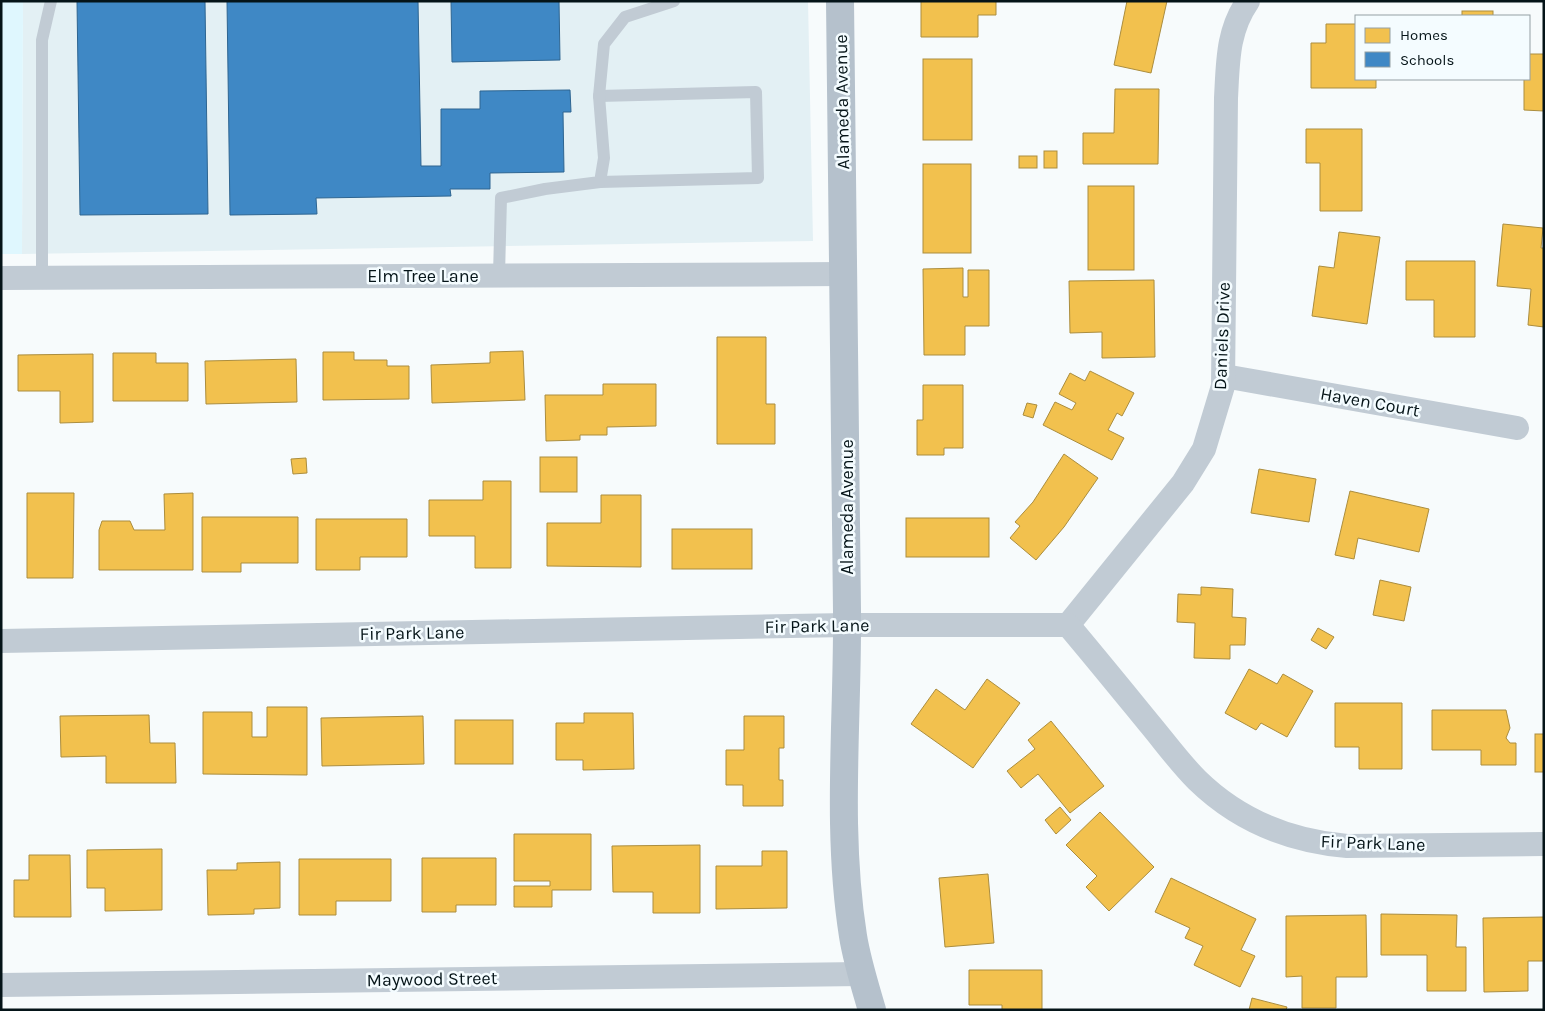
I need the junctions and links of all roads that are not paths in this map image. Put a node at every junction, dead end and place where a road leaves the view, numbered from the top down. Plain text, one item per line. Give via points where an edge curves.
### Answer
1 (51, 1) edge
2 (674, 1) edge
3 (840, 1) edge
4 (1248, 1) edge
5 (599, 96) junction
6 (600, 182) junction
7 (845, 274) junction
8 (498, 275) junction
9 (1, 278) edge
10 (42, 278) junction
11 (1224, 376) junction
12 (1517, 428) dead end
13 (847, 625) junction
14 (1068, 625) junction
15 (1, 641) edge
16 (1544, 844) edge
17 (862, 974) junction
18 (1, 984) edge
19 (872, 1010) edge

1 - 10 lane via 42,40
2 - 5 lane via 625,17 604,44
3 - 7 street, Alameda Avenue
4 - 11 street, Daniels Drive via 1232,34 1228,59
5 - 6 lane via 604,158
5 - 6 lane via 756,92 758,178
6 - 8 lane via 502,198
7 - 8 street, Elm Tree Lane
7 - 13 street, Alameda Avenue
8 - 10 street, Elm Tree Lane
9 - 10 street, Elm Tree Lane
11 - 12 street, Haven Court
11 - 14 street, Daniels Drive via 1204,449 1184,483
13 - 14 street, Fir Park Lane
13 - 15 street, Fir Park Lane
13 - 17 street, Alameda Avenue via 843,832 848,900
14 - 16 street, Fir Park Lane via 1196,779 1224,804 1257,823 1292,837 1347,846
17 - 18 street, Maywood Street
17 - 19 street, Alameda Avenue

